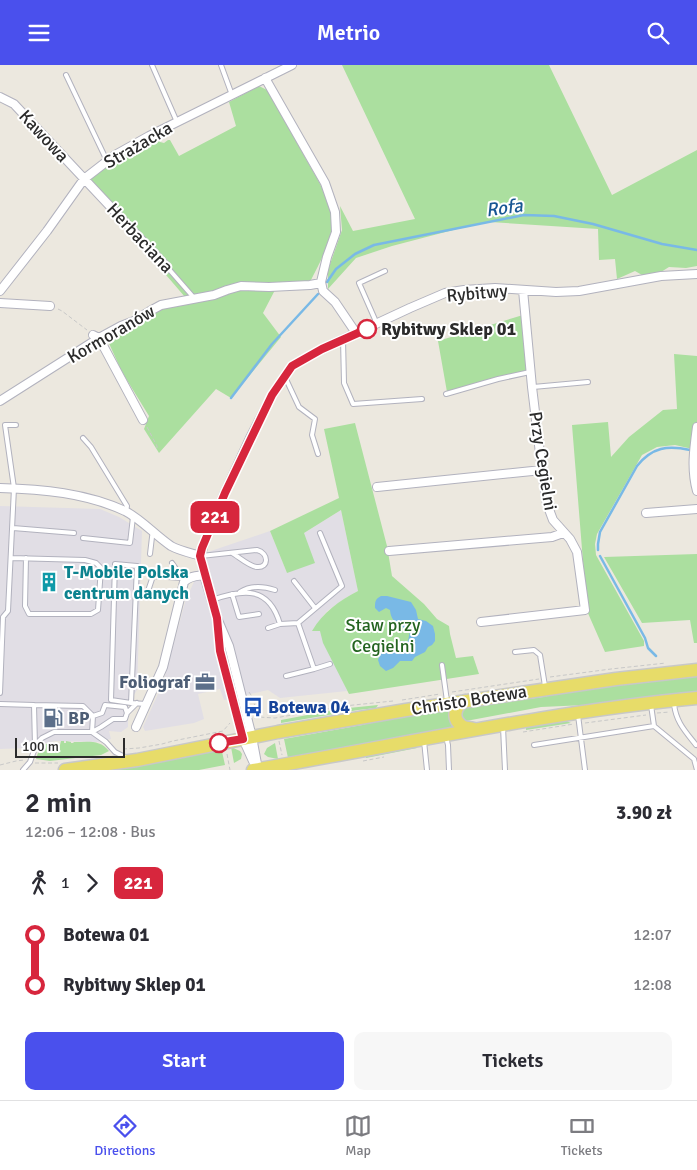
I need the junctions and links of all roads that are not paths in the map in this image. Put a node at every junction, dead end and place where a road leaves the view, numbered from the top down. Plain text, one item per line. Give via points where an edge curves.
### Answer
1 (152, 65) edge
2 (221, 65) edge
3 (292, 65) edge
4 (66, 75) dead end
5 (265, 78) junction
6 (232, 95) junction
7 (0, 97) edge
8 (177, 122) junction
9 (108, 161) junction
10 (84, 179) junction
11 (167, 267) joint
12 (385, 271) dead end
13 (697, 273) edge
14 (321, 283) junction
15 (523, 290) junction
16 (0, 291) edge
17 (195, 299) junction
18 (0, 303) edge
19 (50, 306) road end
20 (377, 324) junction
21 (356, 333) junction
22 (96, 337) junction
23 (343, 339) junction
24 (530, 372) junction
25 (285, 377) junction
26 (588, 382) dead end
27 (532, 387) junction
28 (446, 394) dead end
29 (422, 399) dead end
30 (0, 401) edge
31 (143, 420) road end
32 (16, 425) dead end
33 (697, 427) edge
34 (82, 437) dead end
35 (318, 454) dead end
36 (542, 470) junction
37 (377, 487) dead end
38 (0, 488) edge
39 (14, 488) junction
40 (697, 491) edge
41 (697, 509) edge
42 (646, 513) dead end
43 (130, 514) junction
44 (12, 528) junction
45 (153, 532) junction
46 (74, 533) dead end
47 (320, 533) dead end
48 (563, 533) junction
49 (82, 538) dead end
50 (388, 551) dead end
51 (232, 553) junction
52 (150, 554) dead end
53 (200, 556) junction
54 (11, 558) junction
55 (26, 558) junction
56 (172, 563) dead end
57 (204, 575) junction
58 (184, 579) junction
59 (294, 581) dead end
60 (275, 590) dead end
61 (148, 591) dead end
62 (240, 592) junction
63 (232, 595) junction
64 (212, 600) junction
65 (315, 608) junction
66 (259, 614) dead end
67 (480, 622) dead end
68 (298, 623) junction
69 (280, 624) junction
70 (268, 627) dead end
71 (1, 643) edge
72 (515, 652) dead end
73 (330, 664) dead end
74 (442, 665) dead end
75 (314, 669) junction
76 (697, 670) edge
77 (286, 676) dead end
78 (544, 680) junction
79 (0, 693) edge
80 (446, 695) junction
81 (697, 698) edge
82 (111, 700) junction
83 (467, 700) junction
84 (130, 703) junction
85 (137, 703) junction
86 (0, 704) edge
87 (146, 704) junction
88 (34, 705) junction
89 (105, 705) junction
90 (672, 706) junction
91 (652, 710) junction
92 (578, 712) junction
93 (126, 713) junction
94 (93, 716) junction
95 (654, 726) junction
96 (136, 727) dead end
97 (479, 729) junction
98 (503, 730) junction
99 (92, 732) junction
100 (446, 735) junction
101 (247, 738) junction
102 (581, 738) junction
103 (423, 739) junction
104 (534, 745) dead end
105 (696, 745) dead end
106 (35, 748) junction
107 (137, 760) junction
108 (23, 770) edge
109 (65, 770) edge
110 (256, 770) edge
111 (427, 770) edge
112 (449, 770) edge
113 (505, 770) edge
114 (585, 770) edge
115 (697, 770) edge

1 - 8 lane
2 - 6 lane
3 - 5 street, Strażacka
4 - 9 lane
5 - 6 street, Strażacka
5 - 14 street via 324,183 335,212 336,232
6 - 8 street, Strażacka
7 - 10 street, Kawowa via 14,104
8 - 9 street, Strażacka
9 - 10 street, Strażacka
10 - 11 street, Herbaciana
10 - 16 street, Strażacka
11 - 17 lane, Herbaciana
12 - 20 lane via 359,283
13 - 15 street, Rybitwy via 579,291
14 - 17 street, Kormoranów via 241,286
14 - 21 street via 323,291 335,302
15 - 20 street, Rybitwy via 495,288 445,293
15 - 24 street, Przy Cegielni
17 - 22 street, Kormoranów via 161,305
18 - 19 street
20 - 21 street, Rybitwy
21 - 23 street, Rybitwy
22 - 30 street, Kormoranów
22 - 31 street
23 - 25 street, Rybitwy via 292,366
23 - 29 lane via 344,383 353,404
24 - 27 street, Przy Cegielni
24 - 28 lane
25 - 35 lane via 299,407 315,419 312,435
25 - 53 street, Rybitwy via 272,395 242,456
26 - 27 lane
27 - 36 street, Przy Cegielni
32 - 39 lane via 5,425
33 - 40 street via 693,472
34 - 43 lane
36 - 37 street
36 - 48 street, Przy Cegielni via 548,510
38 - 39 street
39 - 43 street via 77,495
39 - 44 lane
41 - 42 street
43 - 45 street
43 - 49 lane via 130,543
44 - 46 lane
44 - 54 lane
45 - 52 lane
45 - 53 street via 172,546
47 - 65 lane via 342,585
48 - 50 street via 552,537
48 - 67 street, Przy Cegielni via 577,552 585,610
51 - 51 lane via 259,551 265,555 266,561 262,567 254,567
51 - 53 lane
53 - 57 street
54 - 55 lane
54 - 71 lane via 8,611 3,617
55 - 55 lane via 96,563 101,568 98,610 91,614 29,613 25,606
56 - 58 lane
57 - 58 street
57 - 64 street
58 - 61 lane via 153,576
58 - 87 street via 163,667
59 - 65 lane
60 - 62 lane via 260,587
62 - 63 lane
62 - 69 lane via 261,595 271,603
63 - 64 lane
63 - 66 lane via 239,617
64 - 101 street via 220,651
65 - 68 lane
68 - 69 lane
68 - 75 lane
69 - 70 lane
71 - 79 lane
72 - 78 lane via 534,650 540,655
73 - 75 lane
74 - 80 lane
75 - 77 lane
76 - 78 main road, Christo Botewa via 616,679
78 - 83 main road, Christo Botewa
80 - 83 main road, Christo Botewa
80 - 101 main road, Christo Botewa via 387,713
81 - 90 main road, Christo Botewa
82 - 84 lane
82 - 84 lane via 115,564 137,566
82 - 89 lane
83 - 97 main road via 456,707 456,720 462,727
84 - 85 lane
85 - 87 lane
85 - 93 lane
86 - 88 lane
87 - 96 street
88 - 94 lane via 83,706
88 - 106 lane
89 - 93 lane via 125,707
89 - 94 lane via 102,713
90 - 91 main road, Christo Botewa
90 - 105 lane via 680,725
91 - 92 main road, Christo Botewa
91 - 95 lane
92 - 98 main road, Christo Botewa
92 - 102 lane
93 - 99 lane via 125,719 113,719
94 - 99 lane
95 - 102 lane
95 - 115 lane via 694,759
97 - 98 main road, Christo Botewa
97 - 100 main road, Christo Botewa
98 - 113 lane
99 - 106 lane via 54,732 42,738
99 - 107 lane via 116,753
100 - 103 main road, Christo Botewa
100 - 112 lane
101 - 107 main road
101 - 110 street
102 - 104 lane
102 - 114 lane
103 - 110 main road, Christo Botewa
103 - 111 lane
106 - 108 lane
107 - 109 main road

